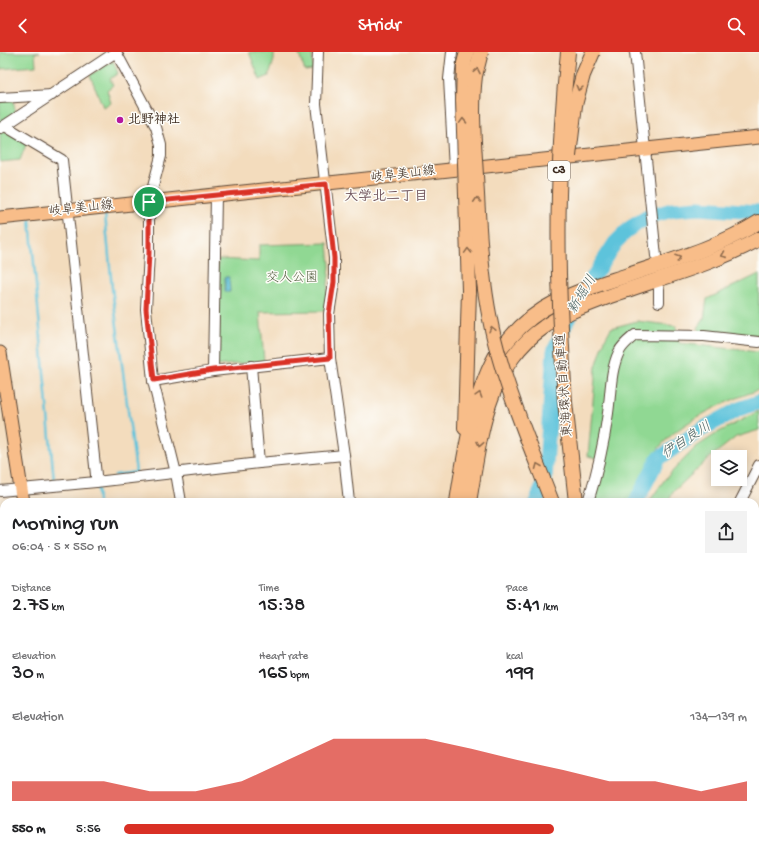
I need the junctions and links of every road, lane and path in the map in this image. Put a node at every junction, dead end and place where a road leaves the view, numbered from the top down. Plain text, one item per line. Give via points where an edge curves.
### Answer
1 (116, 52) edge
2 (318, 52) edge
3 (452, 52) edge
4 (467, 52) edge
5 (481, 52) edge
6 (568, 52) edge
7 (593, 52) edge
8 (635, 52) edge
9 (52, 95) junction
10 (0, 98) edge
11 (2, 127) edge
12 (759, 137) edge
13 (645, 149) junction
14 (454, 169) junction
15 (326, 184) junction
16 (216, 195) junction
17 (149, 202) junction
18 (67, 211) junction
19 (0, 218) edge
20 (754, 224) edge
21 (759, 239) edge
22 (656, 256) dead end
23 (659, 289) dead end
24 (556, 296) junction
25 (660, 302) dead end
26 (759, 342) edge
27 (0, 353) edge
28 (330, 358) junction
29 (251, 366) junction
30 (213, 370) junction
31 (154, 380) junction
32 (344, 455) junction
33 (259, 463) junction
34 (759, 465) edge
35 (463, 466) junction
36 (176, 473) junction
37 (96, 482) junction
38 (20, 489) junction
39 (0, 491) edge
40 (22, 498) edge
41 (180, 498) edge
42 (349, 498) edge
43 (458, 498) edge
44 (470, 498) edge
45 (550, 498) edge
46 (576, 498) edge
47 (589, 498) edge
48 (742, 498) edge

1 - 9 street
1 - 17 street via 156,127 161,145 161,156
2 - 15 street via 316,104
3 - 14 street via 449,93
35 -> 4 highway, bridge via 469,290 463,100 464,63
45 -> 5 highway, bridge via 511,396 490,321 479,242 473,109
6 - 24 highway, 東海環状自動車道 / C3, bridge via 560,147
7 -> 24 highway, bridge via 583,75 575,105
8 - 13 street
9 - 10 street
9 - 11 street
11 - 18 street via 62,160
12 - 13 main road, 岐阜美山線
13 - 14 main road, 岐阜美山線
13 - 22 street
14 - 15 main road, 岐阜美山線
15 - 16 main road, 岐阜美山線
15 - 28 street via 334,258 334,282 329,314
16 - 17 main road, 岐阜美山線
16 - 30 street
17 - 18 main road, 岐阜美山線
17 - 31 street via 146,309
18 - 19 main road, 岐阜美山線
18 - 37 street
24 -> 20 highway via 577,292 721,242
21 -> 44 highway via 727,254 568,313 544,327 523,346 504,369 492,396 483,426
23 - 25 street
35 -> 24 highway via 479,396 496,355 518,328
24 - 46 highway, 東海環状自動車道 / C3, bridge
26 - 47 street via 704,336 635,335 626,341 619,353 611,381 609,412
27 - 38 main road
28 - 29 street
28 - 32 street
29 - 30 street
29 - 33 street
30 - 31 street
31 - 36 street
32 - 33 street
32 - 42 street
33 - 36 street
34 - 48 street
35 - 43 highway
36 - 37 street
36 - 41 street
37 - 38 street
38 - 39 street
38 - 40 main road

